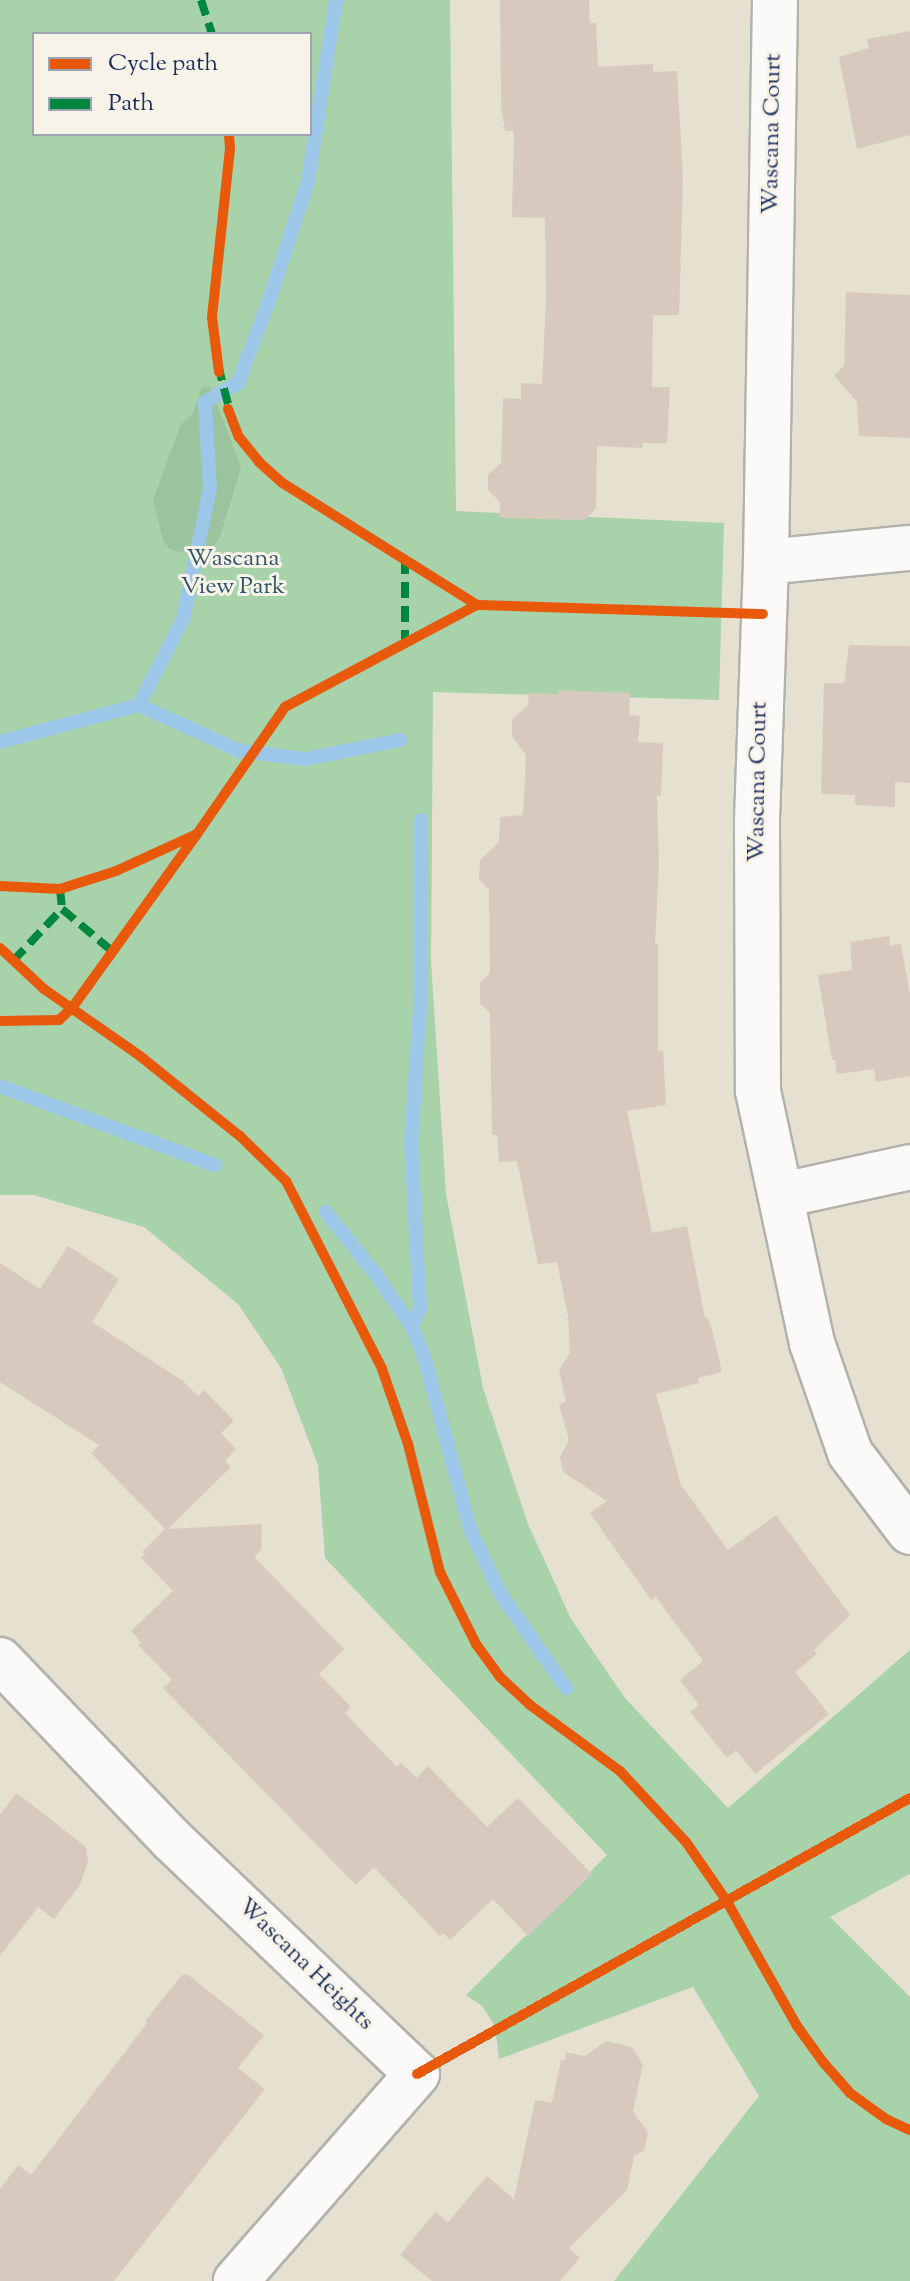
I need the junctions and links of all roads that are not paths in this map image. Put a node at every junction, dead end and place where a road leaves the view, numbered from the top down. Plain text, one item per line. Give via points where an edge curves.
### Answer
1 (775, 0) edge
2 (910, 548) edge
3 (766, 562) junction
4 (910, 1167) edge
5 (782, 1195) junction
6 (910, 1532) edge
7 (0, 1660) edge
8 (236, 2281) edge

1 - 3 street, Wascana Court
2 - 3 street
3 - 5 street, Wascana Court via 757,823 758,1091
4 - 5 street
5 - 6 street, Wascana Court via 812,1343 850,1453
7 - 8 street, Wascana Heights via 171,1839 417,2074

